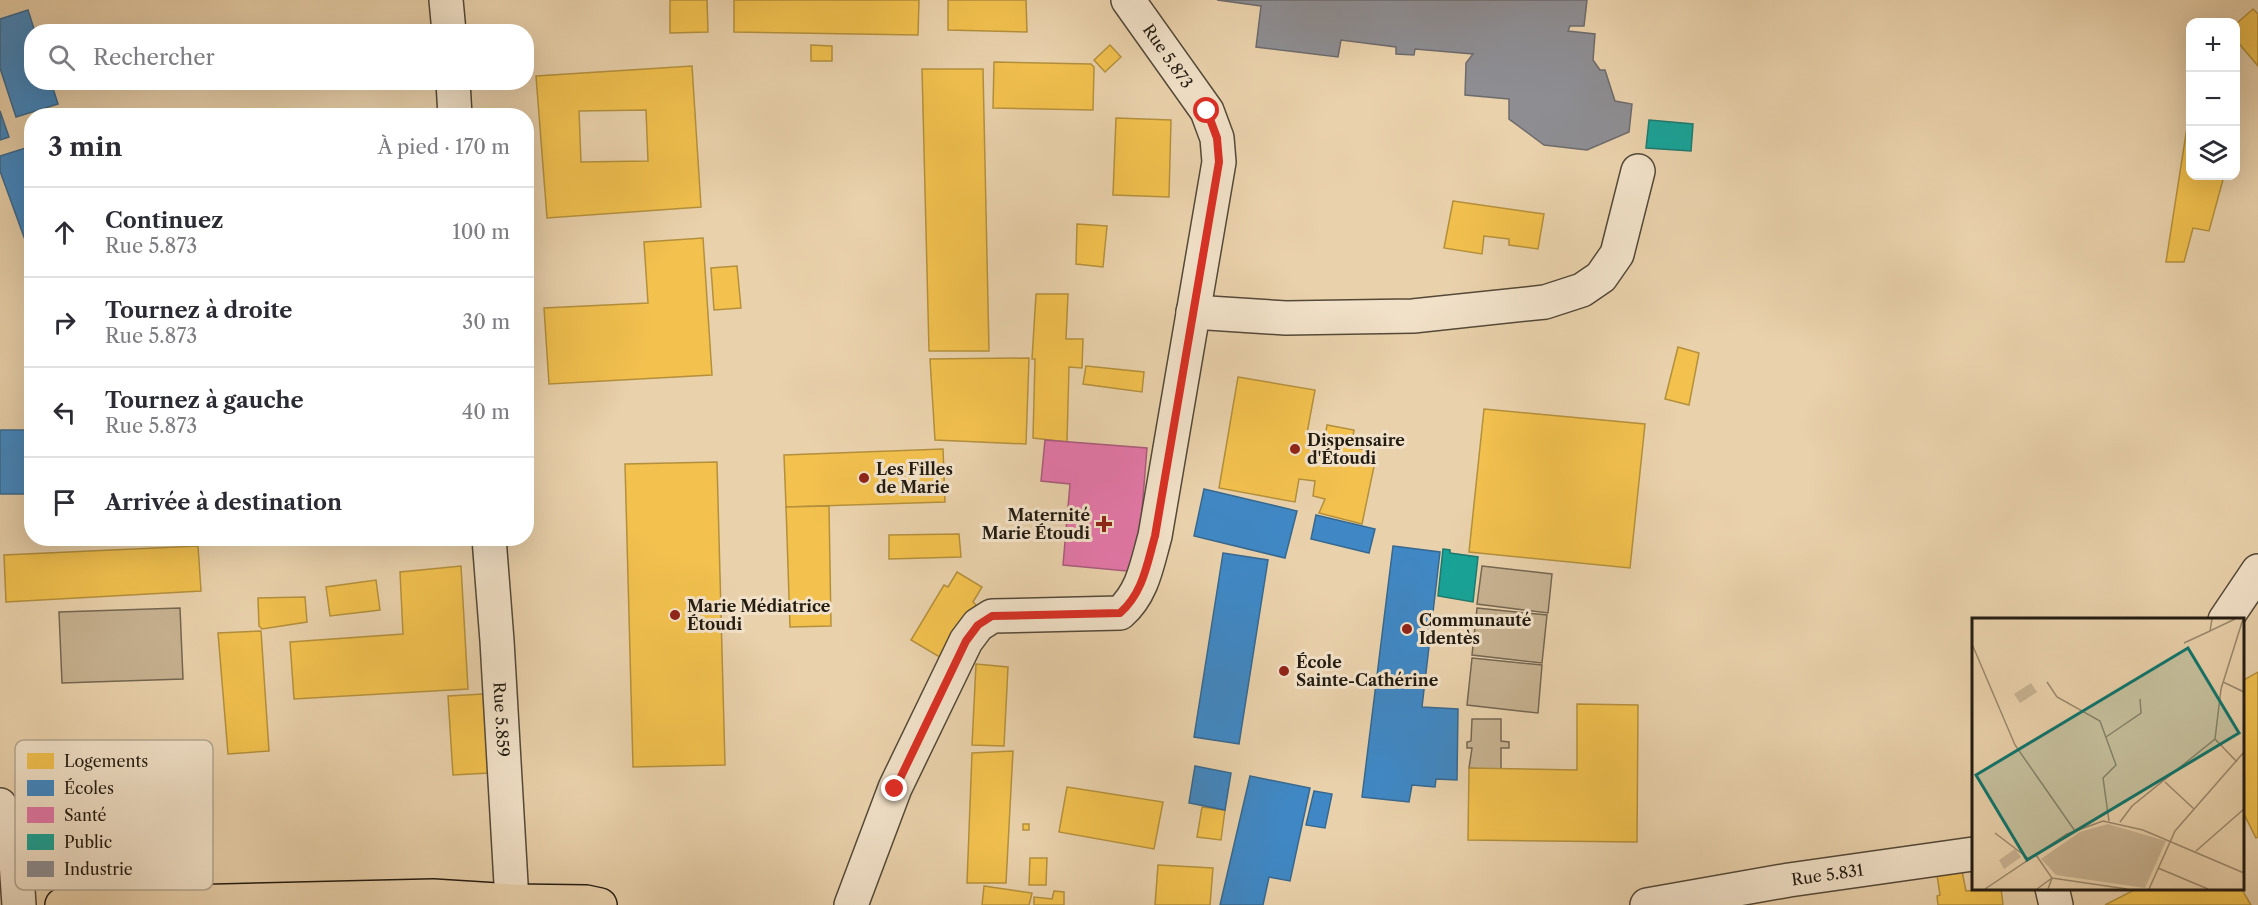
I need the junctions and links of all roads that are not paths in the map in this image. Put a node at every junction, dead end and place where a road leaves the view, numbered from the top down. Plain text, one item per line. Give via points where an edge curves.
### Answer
1 (446, 0) edge
2 (1128, 0) edge
3 (448, 24) edge
4 (453, 90) edge
5 (455, 108) edge
6 (1638, 171) dead end
7 (1193, 312) junction
8 (490, 546) edge
9 (2258, 572) edge
10 (2227, 618) edge
11 (0, 805) edge
12 (15, 847) edge
13 (1972, 854) edge
14 (18, 890) edge
15 (2052, 890) edge
16 (512, 901) junction
17 (19, 905) edge
18 (80, 905) edge
19 (600, 905) edge
20 (851, 905) edge
21 (1647, 905) edge
22 (2056, 905) edge

1 - 3 street
2 - 7 street, Rue 5.873 via 1207,111 1217,138 1219,162
4 - 5 street
6 - 7 street via 1617,254 1601,277 1582,290 1545,302 1413,316 1286,318
7 - 20 street, Rue 5.873 via 1155,536 1142,584 1132,602 1120,613 992,616 978,625 966,641 895,789
8 - 16 street, Rue 5.859
9 - 10 street
11 - 12 street
13 - 21 street, Rue 5.831
14 - 17 street
15 - 22 street
16 - 18 main road via 433,896
16 - 19 main road

